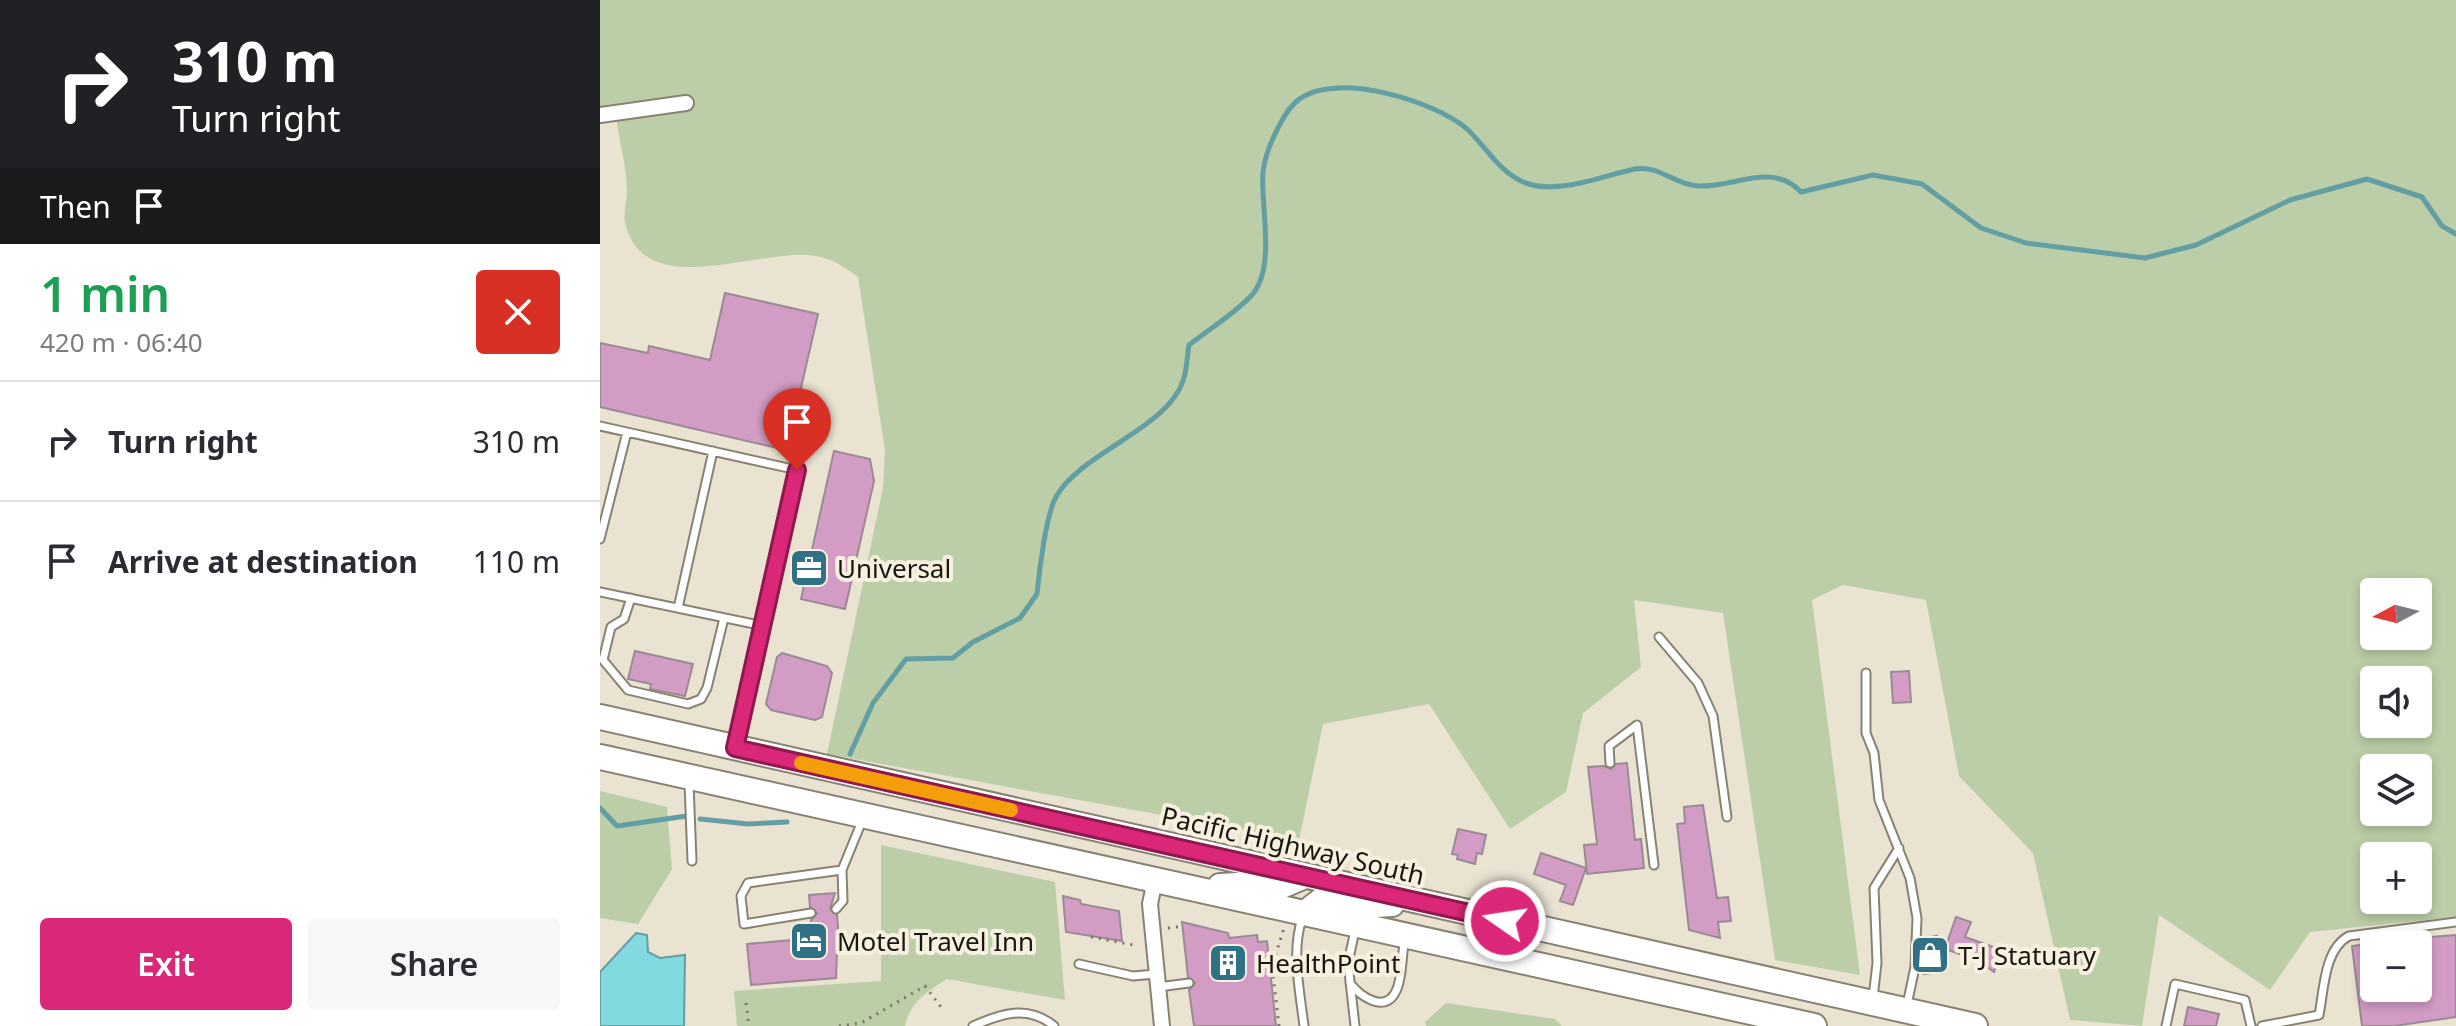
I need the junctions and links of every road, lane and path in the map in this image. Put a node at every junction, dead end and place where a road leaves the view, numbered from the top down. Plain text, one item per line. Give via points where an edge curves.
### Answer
1 (686, 103) dead end
2 (600, 115) edge
3 (600, 426) edge
4 (627, 432) junction
5 (713, 451) junction
6 (600, 539) edge
7 (600, 592) edge
8 (631, 598) junction
9 (678, 608) junction
10 (724, 618) junction
11 (764, 626) junction
12 (1659, 637) dead end
13 (1866, 673) dead end
14 (600, 717) edge
15 (735, 748) junction
16 (600, 757) edge
17 (1610, 763) dead end
18 (689, 777) junction
19 (864, 815) junction
20 (1727, 817) dead end
21 (1899, 848) junction
22 (692, 861) dead end
23 (1654, 865) dead end
24 (842, 870) junction
25 (1305, 876) junction
26 (1155, 880) junction
27 (1189, 887) junction
28 (1423, 903) junction
29 (836, 909) dead end
30 (811, 913) dead end
31 (1295, 920) junction
32 (2456, 922) edge
33 (1357, 924) junction
34 (1183, 926) dead end
35 (1164, 928) dead end
36 (1406, 935) junction
37 (1091, 937) dead end
38 (1138, 946) dead end
39 (1079, 964) dead end
40 (1157, 980) junction
41 (1189, 983) dead end
42 (1350, 983) junction
43 (1872, 1002) junction
44 (746, 1003) dead end
45 (941, 1007) dead end
46 (1906, 1011) junction
47 (2304, 1024) edge
48 (749, 1026) edge
49 (839, 1026) edge
50 (973, 1026) edge
51 (1054, 1026) edge
52 (1162, 1026) edge
53 (1279, 1026) edge
54 (1304, 1026) edge
55 (1355, 1026) edge
56 (1814, 1026) edge
57 (1975, 1026) edge
58 (2166, 1026) edge
59 (2251, 1026) edge
60 (2262, 1026) edge

1 - 2 street
3 - 4 lane
4 - 5 lane
4 - 6 lane
5 - 9 lane
5 - 11 lane via 797,470
7 - 8 lane
8 - 9 lane
8 - 10 lane via 624,619 611,627 603,660 628,690 688,704 701,699 707,688
9 - 10 lane
10 - 11 lane
11 - 15 lane
12 - 20 lane via 1698,683 1713,716
13 - 21 lane via 1866,733 1883,816
14 - 15 main road, Pacific Highway South
15 - 25 main road, Pacific Highway South
16 - 18 main road
17 - 23 lane via 1609,746 1637,725
18 - 19 main road
18 - 22 lane
19 - 24 lane
19 - 26 main road
21 - 43 lane via 1874,888 1877,963
21 - 46 lane via 1917,918
24 - 29 lane via 843,901
24 - 30 lane via 748,883 741,896 744,924
25 - 27 main road via 1277,888
25 - 28 main road, Pacific Highway South
26 - 27 main road
26 - 40 street via 1150,904
27 - 31 main road
28 - 31 main road via 1357,906 1323,899
28 - 43 main road, Pacific Highway South
31 - 33 main road
31 - 53 path via 1272,966
31 - 54 lane
32 - 47 lane via 2339,941 2319,1015
33 - 36 main road
33 - 42 lane via 1348,963
34 - 35 path
36 - 42 lane via 1396,992 1388,1000 1360,996
36 - 56 main road
37 - 38 path
39 - 40 lane
40 - 41 lane
40 - 52 street
42 - 55 lane
43 - 46 main road, Pacific Highway South
44 - 48 path
45 - 49 path via 925,986 861,1023
46 - 57 main road, Pacific Highway South
47 - 60 lane
50 - 51 lane via 1025,1012
58 - 59 lane via 2175,984 2186,984 2245,1000

